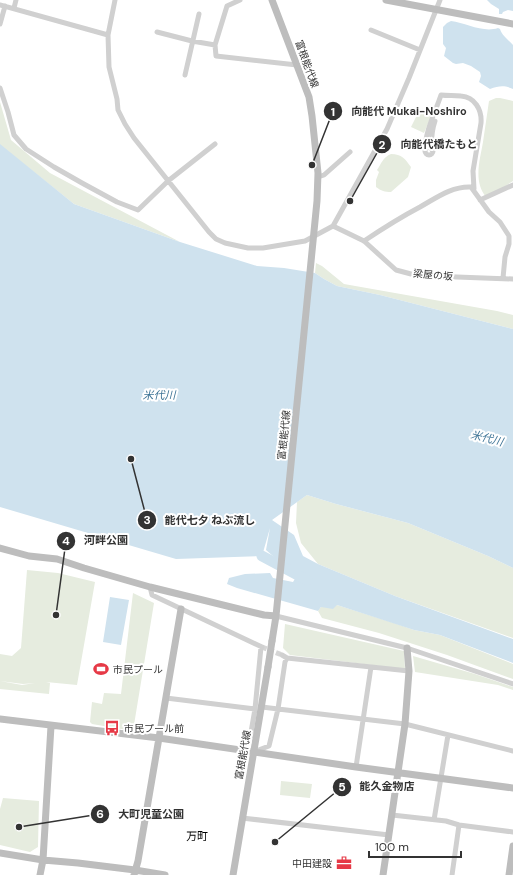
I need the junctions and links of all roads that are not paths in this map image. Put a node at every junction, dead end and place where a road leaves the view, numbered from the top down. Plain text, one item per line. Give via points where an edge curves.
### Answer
1 (16, 0) edge
2 (115, 0) edge
3 (226, 0) edge
4 (240, 0) edge
5 (272, 0) edge
6 (386, 0) edge
7 (440, 0) edge
8 (2, 5) edge
9 (227, 6) junction
10 (14, 8) junction
11 (436, 10) junction
12 (198, 14) dead end
13 (0, 24) edge
14 (513, 24) edge
15 (372, 30) dead end
16 (157, 32) dead end
17 (108, 35) junction
18 (192, 41) junction
19 (215, 45) junction
20 (420, 50) junction
21 (297, 65) junction
22 (185, 75) dead end
23 (0, 88) edge
24 (443, 96) junction
25 (215, 144) dead end
26 (350, 152) dead end
27 (318, 177) junction
28 (168, 181) junction
29 (513, 185) edge
30 (474, 190) junction
31 (480, 200) junction
32 (333, 226) junction
33 (314, 236) junction
34 (364, 241) junction
35 (511, 244) edge
36 (503, 278) junction
37 (513, 279) edge
38 (0, 548) edge
39 (150, 587) junction
40 (181, 609) junction
41 (276, 616) junction
42 (407, 648) junction
43 (371, 667) junction
44 (409, 671) junction
45 (513, 684) edge
46 (166, 698) junction
47 (259, 708) junction
48 (278, 709) junction
49 (0, 719) edge
50 (363, 719) junction
51 (404, 724) junction
52 (50, 726) junction
53 (448, 735) junction
54 (159, 738) junction
55 (250, 738) dead end
56 (513, 751) edge
57 (253, 752) junction
58 (356, 767) junction
59 (398, 773) junction
60 (441, 779) junction
61 (513, 788) edge
62 (392, 815) junction
63 (242, 818) junction
64 (434, 820) junction
65 (459, 824) junction
66 (513, 832) edge
67 (389, 835) junction
68 (513, 846) edge
69 (0, 853) edge
70 (43, 860) junction
71 (135, 872) edge
72 (40, 875) edge
73 (164, 875) edge
74 (233, 875) edge
75 (383, 875) edge
76 (452, 875) edge
77 (509, 875) edge

1 - 10 street
2 - 17 street
3 - 9 street
4 - 9 street
5 - 21 street, 富根能代線
6 - 11 street
7 - 11 street
8 - 10 street
8 - 13 street
9 - 19 street
10 - 17 street
11 - 14 street
11 - 20 street
12 - 18 street
15 - 20 street
16 - 18 street
17 - 28 street via 109,67 118,110 134,138
18 - 19 street
18 - 22 street
19 - 21 street via 216,56
20 - 32 street via 386,129
21 - 27 street, 富根能代線 via 309,97
23 - 28 street via 14,135 26,149 82,183 138,210
24 - 24 street via 427,133 425,151 428,147 432,150 433,127
24 - 30 street via 467,97 480,110 482,123 473,171
25 - 28 street
26 - 27 street via 324,175
27 - 33 street, 富根能代線
28 - 33 street via 209,232 216,239 226,243 248,248 263,248 305,241
29 - 31 street
30 - 31 street
30 - 34 street via 464,186 444,193
31 - 35 street via 500,222
32 - 33 street
32 - 34 street, 梁屋の坂
33 - 41 street, 富根能代線
34 - 36 street, 梁屋の坂 via 396,270 411,274
35 - 36 street via 505,257
36 - 37 street, 梁屋の坂
38 - 39 street via 29,556 57,559
39 - 40 street via 152,595
39 - 41 street
40 - 46 street
40 - 47 street via 262,647
41 - 42 street
41 - 47 street, 富根能代線, bridge
42 - 44 street
42 - 45 street
43 - 44 street
43 - 48 street via 285,656
43 - 50 street
44 - 51 street
46 - 47 street
46 - 54 street
47 - 48 street
47 - 55 street
47 - 57 street, 富根能代線
48 - 50 street
48 - 57 street via 269,746
49 - 52 street
50 - 51 street
50 - 58 street
51 - 53 street
51 - 59 street
52 - 54 street
52 - 70 street
53 - 56 street
53 - 60 street
54 - 57 street
54 - 71 street
57 - 58 street
57 - 63 street, 富根能代線
58 - 59 street
59 - 60 street
59 - 62 street
60 - 61 street
60 - 64 street
62 - 64 street
62 - 67 street
63 - 67 street
63 - 74 street, 富根能代線
64 - 65 street
65 - 66 street
65 - 76 street
67 - 75 street
68 - 77 street
69 - 70 street
70 - 71 street
70 - 72 street
71 - 73 street

